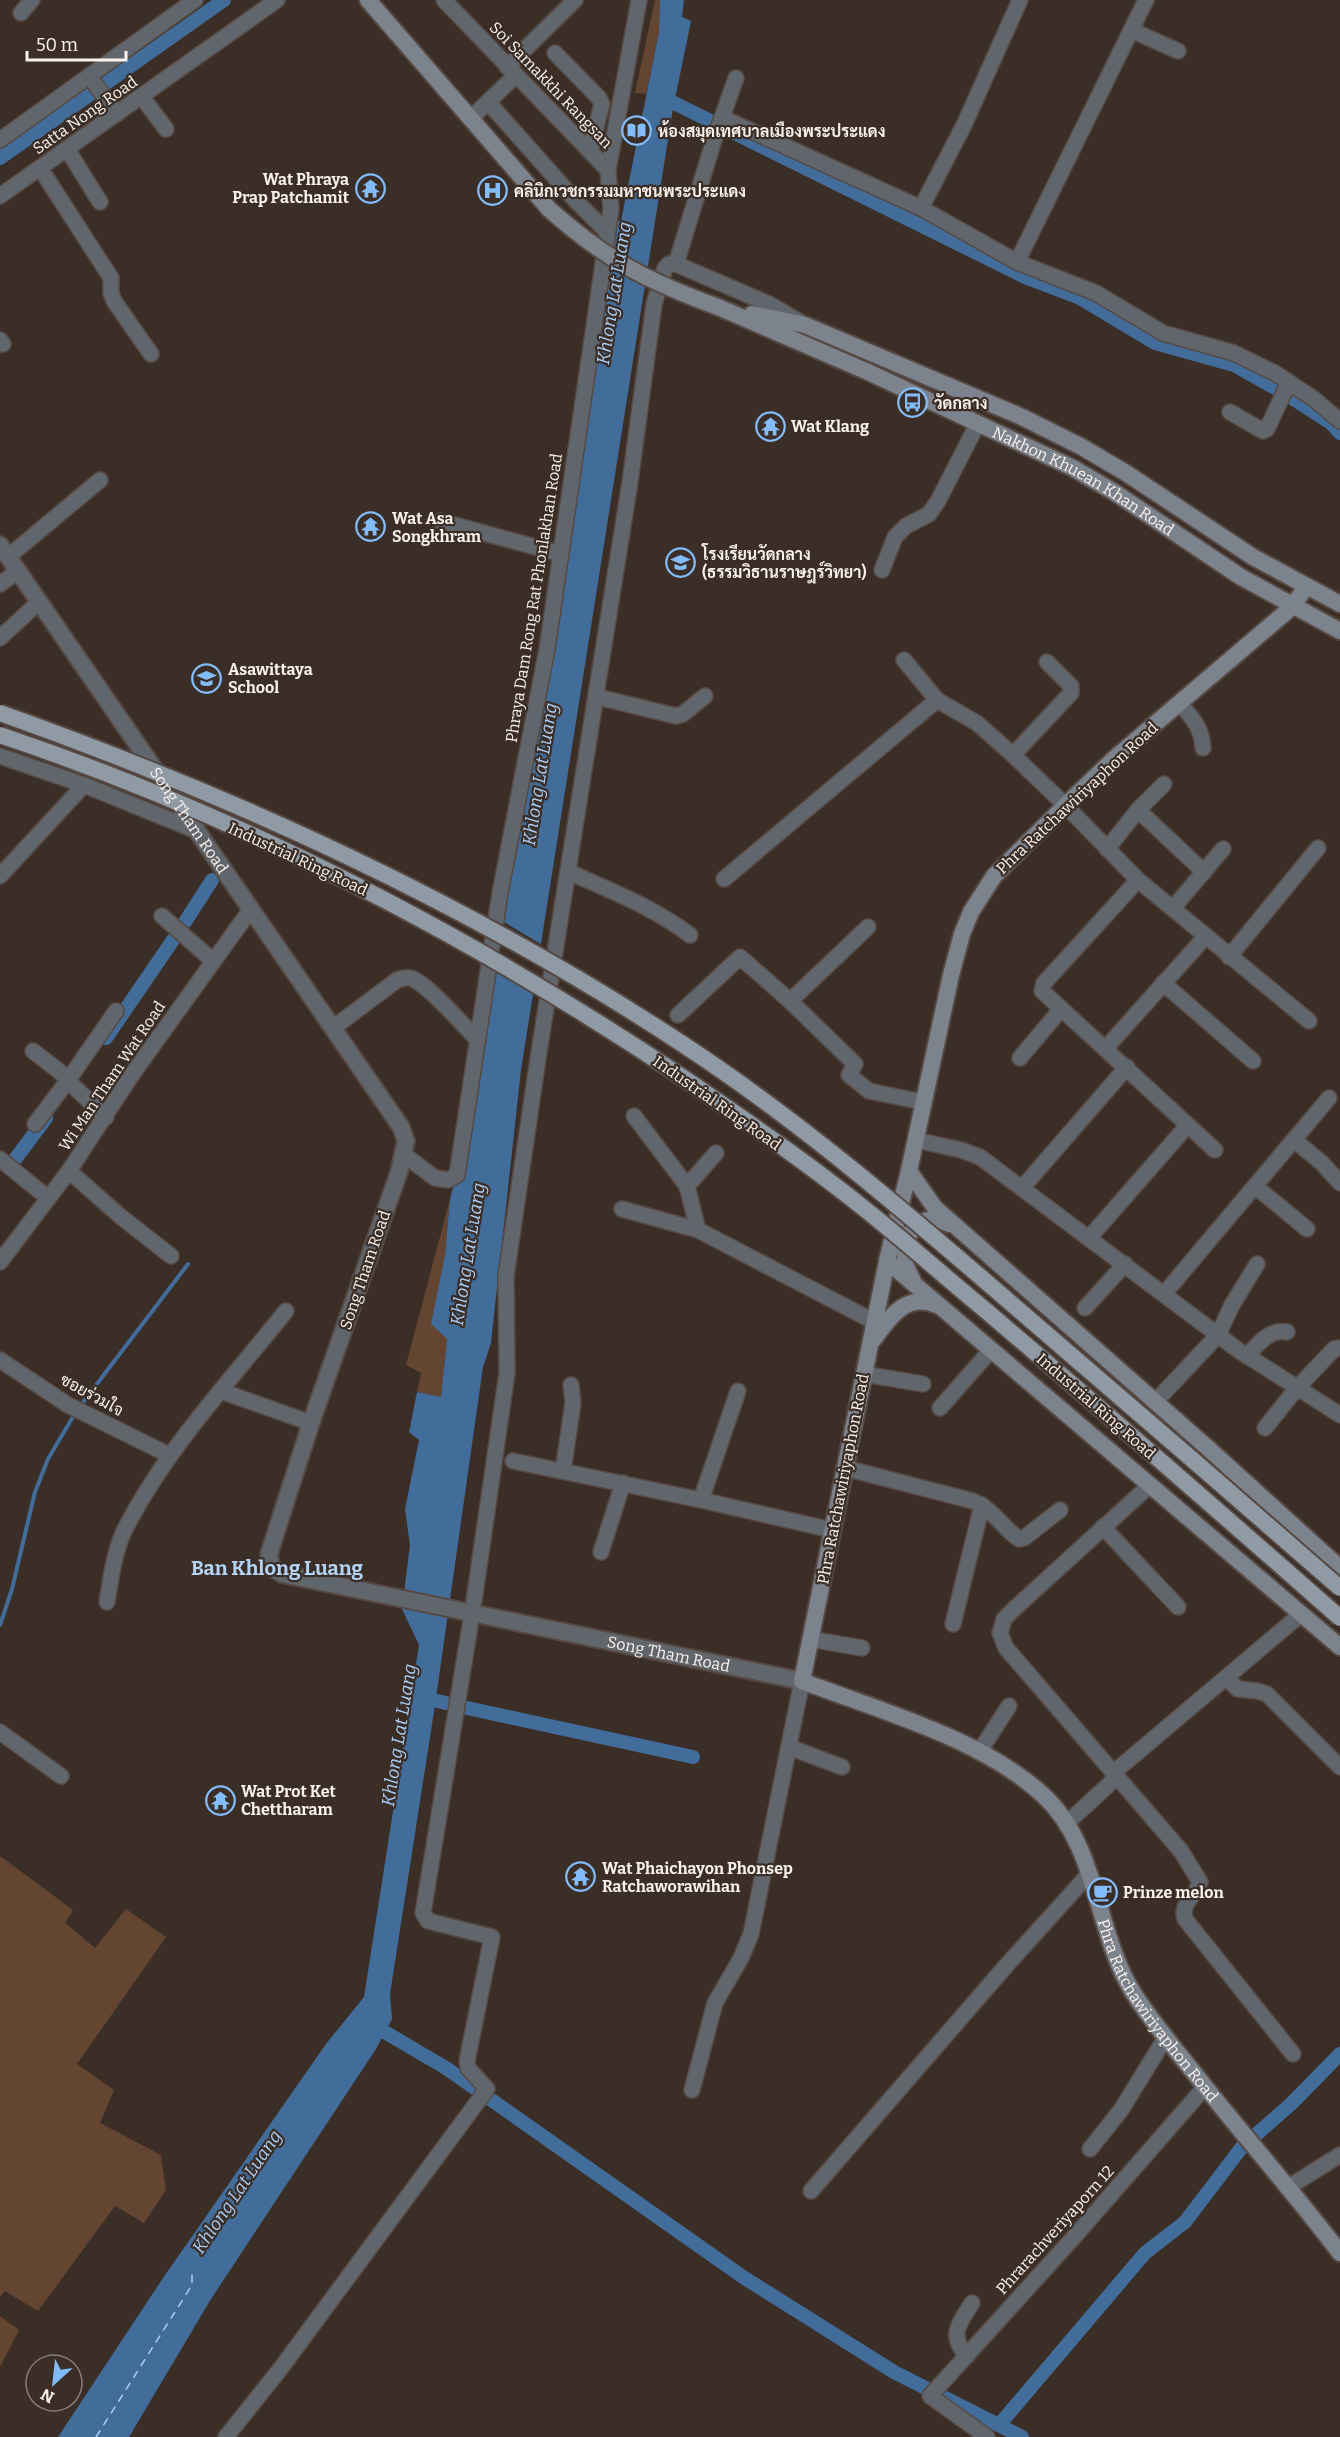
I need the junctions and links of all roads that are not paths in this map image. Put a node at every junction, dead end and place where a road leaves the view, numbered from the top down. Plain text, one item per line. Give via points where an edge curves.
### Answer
1 (32, 0) edge
2 (195, 0) edge
3 (277, 0) edge
4 (368, 0) edge
5 (444, 0) edge
6 (575, 0) edge
7 (639, 0) edge
8 (1020, 0) edge
9 (1146, 0) edge
10 (21, 13) dead end
11 (1131, 30) junction
12 (1178, 51) dead end
13 (555, 53) dead end
14 (511, 71) junction
15 (736, 78) dead end
16 (91, 79) junction
17 (142, 97) junction
18 (488, 102) junction
19 (117, 114) junction
20 (470, 119) junction
21 (722, 121) junction
22 (166, 129) dead end
23 (0, 140) edge
24 (67, 149) junction
25 (591, 151) junction
26 (40, 168) junction
27 (608, 170) junction
28 (0, 196) edge
29 (100, 202) dead end
30 (921, 208) junction
31 (606, 231) junction
32 (1017, 262) junction
33 (676, 264) junction
34 (718, 307) junction
35 (805, 325) junction
36 (151, 354) dead end
37 (1285, 390) junction
38 (1230, 412) dead end
39 (1340, 421) edge
40 (978, 423) junction
41 (100, 480) dead end
42 (440, 522) dead end
43 (561, 554) junction
44 (9, 558) edge
45 (882, 570) dead end
46 (0, 584) edge
47 (1306, 587) junction
48 (39, 602) junction
49 (1340, 604) edge
50 (1292, 607) junction
51 (1340, 631) edge
52 (0, 638) edge
53 (904, 660) dead end
54 (1047, 662) dead end
55 (705, 696) dead end
56 (598, 697) junction
57 (937, 700) junction
58 (1179, 703) junction
59 (0, 713) edge
60 (0, 735) edge
61 (1203, 748) dead end
62 (1013, 755) junction
63 (0, 756) edge
64 (84, 784) junction
65 (1164, 784) dead end
66 (1065, 805) junction
67 (1138, 810) junction
68 (197, 831) junction
69 (1318, 848) dead end
70 (1107, 849) junction
71 (1223, 849) dead end
72 (568, 872) junction
73 (1204, 872) junction
74 (0, 876) edge
75 (724, 879) dead end
76 (1138, 880) junction
77 (1173, 908) junction
78 (251, 909) junction
79 (162, 916) dead end
80 (868, 927) dead end
81 (690, 935) dead end
82 (1206, 936) junction
83 (1229, 957) junction
84 (213, 962) junction
85 (1163, 983) junction
86 (790, 1001) junction
87 (1061, 1009) junction
88 (116, 1011) dead end
89 (678, 1015) dead end
90 (1310, 1021) dead end
91 (333, 1028) junction
92 (478, 1040) junction
93 (1106, 1048) junction
94 (33, 1051) dead end
95 (1020, 1058) dead end
96 (1253, 1060) dead end
97 (1127, 1067) junction
98 (69, 1079) junction
99 (1329, 1098) dead end
100 (924, 1102) junction
101 (634, 1116) dead end
102 (106, 1117) junction
103 (35, 1124) dead end
104 (1187, 1126) junction
105 (916, 1140) junction
106 (1294, 1140) junction
107 (1215, 1150) dead end
108 (716, 1153) dead end
109 (403, 1154) junction
110 (0, 1159) edge
111 (69, 1171) junction
112 (909, 1171) junction
113 (1340, 1183) edge
114 (687, 1186) junction
115 (1256, 1187) junction
116 (1022, 1188) junction
117 (48, 1198) junction
118 (622, 1209) dead end
119 (1308, 1229) dead end
120 (698, 1230) junction
121 (1089, 1238) junction
122 (171, 1256) dead end
123 (991, 1257) junction
124 (887, 1261) junction
125 (0, 1262) edge
126 (1125, 1264) junction
127 (1257, 1264) dead end
128 (915, 1284) junction
129 (1164, 1294) junction
130 (938, 1305) junction
131 (1085, 1308) dead end
132 (286, 1311) dead end
133 (874, 1322) junction
134 (1287, 1332) dead end
135 (1218, 1335) junction
136 (870, 1345) junction
137 (1340, 1348) edge
138 (991, 1350) junction
139 (1247, 1356) junction
140 (0, 1360) edge
141 (864, 1374) junction
142 (923, 1384) dead end
143 (571, 1385) dead end
144 (1297, 1388) junction
145 (738, 1390) dead end
146 (221, 1391) junction
147 (1155, 1402) junction
148 (940, 1408) dead end
149 (1340, 1415) edge
150 (311, 1423) junction
151 (1265, 1428) dead end
152 (169, 1455) junction
153 (513, 1461) dead end
154 (845, 1468) junction
155 (563, 1471) junction
156 (623, 1483) junction
157 (1149, 1486) junction
158 (701, 1500) junction
159 (981, 1505) junction
160 (1060, 1510) dead end
161 (1103, 1527) junction
162 (832, 1530) junction
163 (600, 1552) dead end
164 (1340, 1568) edge
165 (1340, 1588) edge
166 (107, 1602) dead end
167 (1178, 1607) dead end
168 (470, 1611) junction
169 (1300, 1615) junction
170 (1340, 1618) edge
171 (953, 1624) dead end
172 (810, 1639) junction
173 (1340, 1647) edge
174 (862, 1648) dead end
175 (1226, 1678) junction
176 (802, 1681) junction
177 (1009, 1706) dead end
178 (0, 1732) edge
179 (789, 1747) junction
180 (979, 1752) junction
181 (842, 1767) dead end
182 (1340, 1767) edge
183 (1115, 1775) junction
184 (61, 1776) dead end
185 (1066, 1824) junction
186 (1089, 1874) junction
187 (1166, 2037) junction
188 (1293, 2054) dead end
189 (1205, 2087) junction
190 (693, 2090) dead end
191 (1090, 2150) dead end
192 (1340, 2155) edge
193 (1287, 2188) junction
194 (811, 2191) dead end
195 (1340, 2253) edge
196 (972, 2303) dead end
197 (967, 2356) junction
198 (226, 2437) edge
199 (987, 2437) edge

1 - 10 street
2 - 16 street
3 - 17 street, Satta Nong Road
4 - 20 main road, Nakhon Khuean Khan Road
5 - 14 street, Soi Samakkhi Rangsan
6 - 14 street
7 - 27 street, Phraya Dam Rong Rat Phonlakhan Road
8 - 30 street via 964,125
9 - 11 street
11 - 12 street
11 - 32 street
13 - 25 street via 602,104
14 - 18 street
14 - 25 street, Soi Samakkhi Rangsan
15 - 21 street
16 - 19 street
16 - 23 street
17 - 19 street, Satta Nong Road
17 - 22 street
18 - 20 street
18 - 31 street
19 - 24 street, Satta Nong Road
20 - 34 main road, Nakhon Khuean Khan Road, bridge via 549,209 595,248 622,266
21 - 30 street
21 - 33 street
24 - 26 street, Satta Nong Road
24 - 29 street
25 - 27 street, Soi Samakkhi Rangsan
26 - 28 street, Satta Nong Road
26 - 36 street via 111,278 114,301
27 - 31 street, Phraya Dam Rong Rat Phonlakhan Road via 611,209
30 - 32 street
31 - 43 street, Phraya Dam Rong Rat Phonlakhan Road
32 - 37 street via 1096,293 1163,333 1234,353
33 - 35 street via 768,304
33 - 56 street via 665,268 654,304
34 - 35 main road, Nakhon Khuean Khan Road
34 - 40 main road, Nakhon Khuean Khan Road
35 - 47 main road, Nakhon Khuean Khan Road via 1022,417 1082,447
37 - 38 street via 1263,431
37 - 39 street via 1314,399
40 - 45 street via 929,514 895,537
40 - 50 main road, Nakhon Khuean Khan Road via 1114,492 1240,577
41 - 44 street
42 - 43 street
43 - 92 street, Phraya Dam Rong Rat Phonlakhan Road via 547,649 500,893
44 - 46 street
44 - 48 street, Song Tham Road
47 - 49 main road, Nakhon Khuean Khan Road
47 - 50 main road, Phra Ratchawiriyaphon Road
48 - 52 street
48 - 68 street, Song Tham Road
50 - 51 main road, Nakhon Khuean Khan Road
50 - 58 main road, Phra Ratchawiriyaphon Road
53 - 57 street
54 - 62 street via 1071,686 1071,693
55 - 56 street via 676,716
56 - 72 street
57 - 62 street via 971,719
57 - 75 street
58 - 61 street via 1198,724
58 - 66 main road, Phra Ratchawiriyaphon Road
59 - 165 main road, Industrial Ring Road, bridge via 174,779 359,861 466,915 686,1046 826,1148 943,1244
60 - 170 main road, Industrial Ring Road, bridge via 138,786 267,843 500,962 620,1035 864,1208
62 - 66 street
63 - 64 street
64 - 68 street
64 - 74 street
65 - 67 street
66 - 70 street
66 - 100 main road, Phra Ratchawiriyaphon Road via 994,876 971,912 951,975
67 - 70 street
67 - 73 street
68 - 78 street, Song Tham Road
69 - 83 street
70 - 76 street
71 - 73 street
72 - 81 street via 645,905
72 - 168 street via 506,1276 507,1373
73 - 77 street
76 - 77 street
76 - 87 street via 1041,988
77 - 82 street
78 - 84 street, Wi Man Tham Wat Road
78 - 91 street, Song Tham Road
79 - 84 street
80 - 86 street
82 - 83 street
82 - 85 street
83 - 90 street
84 - 102 street, Wi Man Tham Wat Road
85 - 93 street
85 - 96 street
86 - 89 street via 740,957
86 - 100 street via 855,1064 849,1075 866,1090
87 - 93 street
87 - 95 street
88 - 98 street
91 - 92 street via 397,980 407,977 427,989
91 - 109 street, Song Tham Road via 401,1127 406,1141
92 - 109 street, Phraya Dam Rong Rat Phonlakhan Road via 457,1175 448,1180 435,1178
93 - 97 street
94 - 98 street
97 - 104 street
97 - 116 street
98 - 102 street
98 - 103 street
99 - 106 street
100 - 105 main road, Phra Ratchawiriyaphon Road
101 - 114 street
102 - 111 street, Wi Man Tham Wat Road
104 - 107 street
104 - 121 street
105 - 112 main road, Phra Ratchawiriyaphon Road
105 - 116 street via 980,1157
106 - 113 street
106 - 115 street
108 - 114 street
109 - 150 street, Song Tham Road
110 - 117 street
111 - 117 street, Wi Man Tham Wat Road
111 - 122 street
112 - 123 main road via 934,1208
112 - 124 main road, Phra Ratchawiriyaphon Road
114 - 120 street
115 - 119 street
115 - 129 street
116 - 121 street
117 - 125 street, Wi Man Tham Wat Road
118 - 120 street
120 - 133 street
121 - 126 street
123 - 128 main road via 949,1224 936,1219 922,1221 906,1239 905,1264
123 - 147 main road
124 - 128 main road, Industrial Ring Road
124 - 133 main road, Phra Ratchawiriyaphon Road
126 - 129 street
126 - 131 street
127 - 135 street
128 - 130 main road, Industrial Ring Road
129 - 135 street
130 - 136 main road via 926,1300 912,1301 898,1310
130 - 138 main road, Industrial Ring Road
132 - 146 street
133 - 136 main road, Phra Ratchawiriyaphon Road
134 - 139 street via 1278,1330 1268,1335
135 - 139 street
135 - 147 street
136 - 141 main road, Phra Ratchawiriyaphon Road
137 - 144 street via 1334,1349
138 - 148 street
138 - 157 main road, Industrial Ring Road
139 - 144 street
140 - 152 street, ซอยร่วมใจ via 68,1405
141 - 142 street
141 - 154 main road, Phra Ratchawiriyaphon Road
143 - 155 street via 573,1403
144 - 149 street
144 - 151 street
145 - 158 street
146 - 150 street
146 - 152 street
147 - 164 main road
150 - 168 street, Song Tham Road via 269,1554 271,1567 282,1575
152 - 166 street via 124,1532
153 - 155 street
154 - 159 street
154 - 162 main road, Phra Ratchawiriyaphon Road
155 - 156 street
156 - 158 street
156 - 163 street
157 - 161 street
157 - 169 main road, Industrial Ring Road
158 - 162 street
159 - 160 street via 1019,1539
159 - 171 street
161 - 167 street
161 - 183 street via 1004,1619 1000,1633 1006,1648
162 - 172 main road, Phra Ratchawiriyaphon Road
168 - 176 street, Song Tham Road
168 - 198 street via 423,1913 428,1920 492,1937 467,2061 468,2068 487,2089
169 - 173 main road, Industrial Ring Road
169 - 175 street
172 - 174 street
172 - 176 main road, Phra Ratchawiriyaphon Road
175 - 182 street via 1238,1689 1267,1694
175 - 183 street
176 - 179 street
176 - 180 main road, Phra Ratchawiriyaphon Road
177 - 180 street
178 - 184 street
179 - 181 street
179 - 190 street via 751,1934 715,2004
180 - 185 main road, Phra Ratchawiriyaphon Road via 1043,1795
183 - 185 street
183 - 188 street via 1196,1874 1199,1887 1185,1905 1185,1919
185 - 186 main road, Phra Ratchawiriyaphon Road
186 - 187 main road, Phra Ratchawiriyaphon Road via 1121,1970
186 - 194 street
187 - 189 main road, Phra Ratchawiriyaphon Road
187 - 191 street via 1121,2110
189 - 193 main road, Phra Ratchawiriyaphon Road
189 - 197 street, Phrarachveriyaporn 12
192 - 193 street
193 - 195 main road, Phra Ratchawiriyaphon Road
196 - 197 street via 956,2337
197 - 199 street, Phrarachveriyaporn 12 via 931,2395

